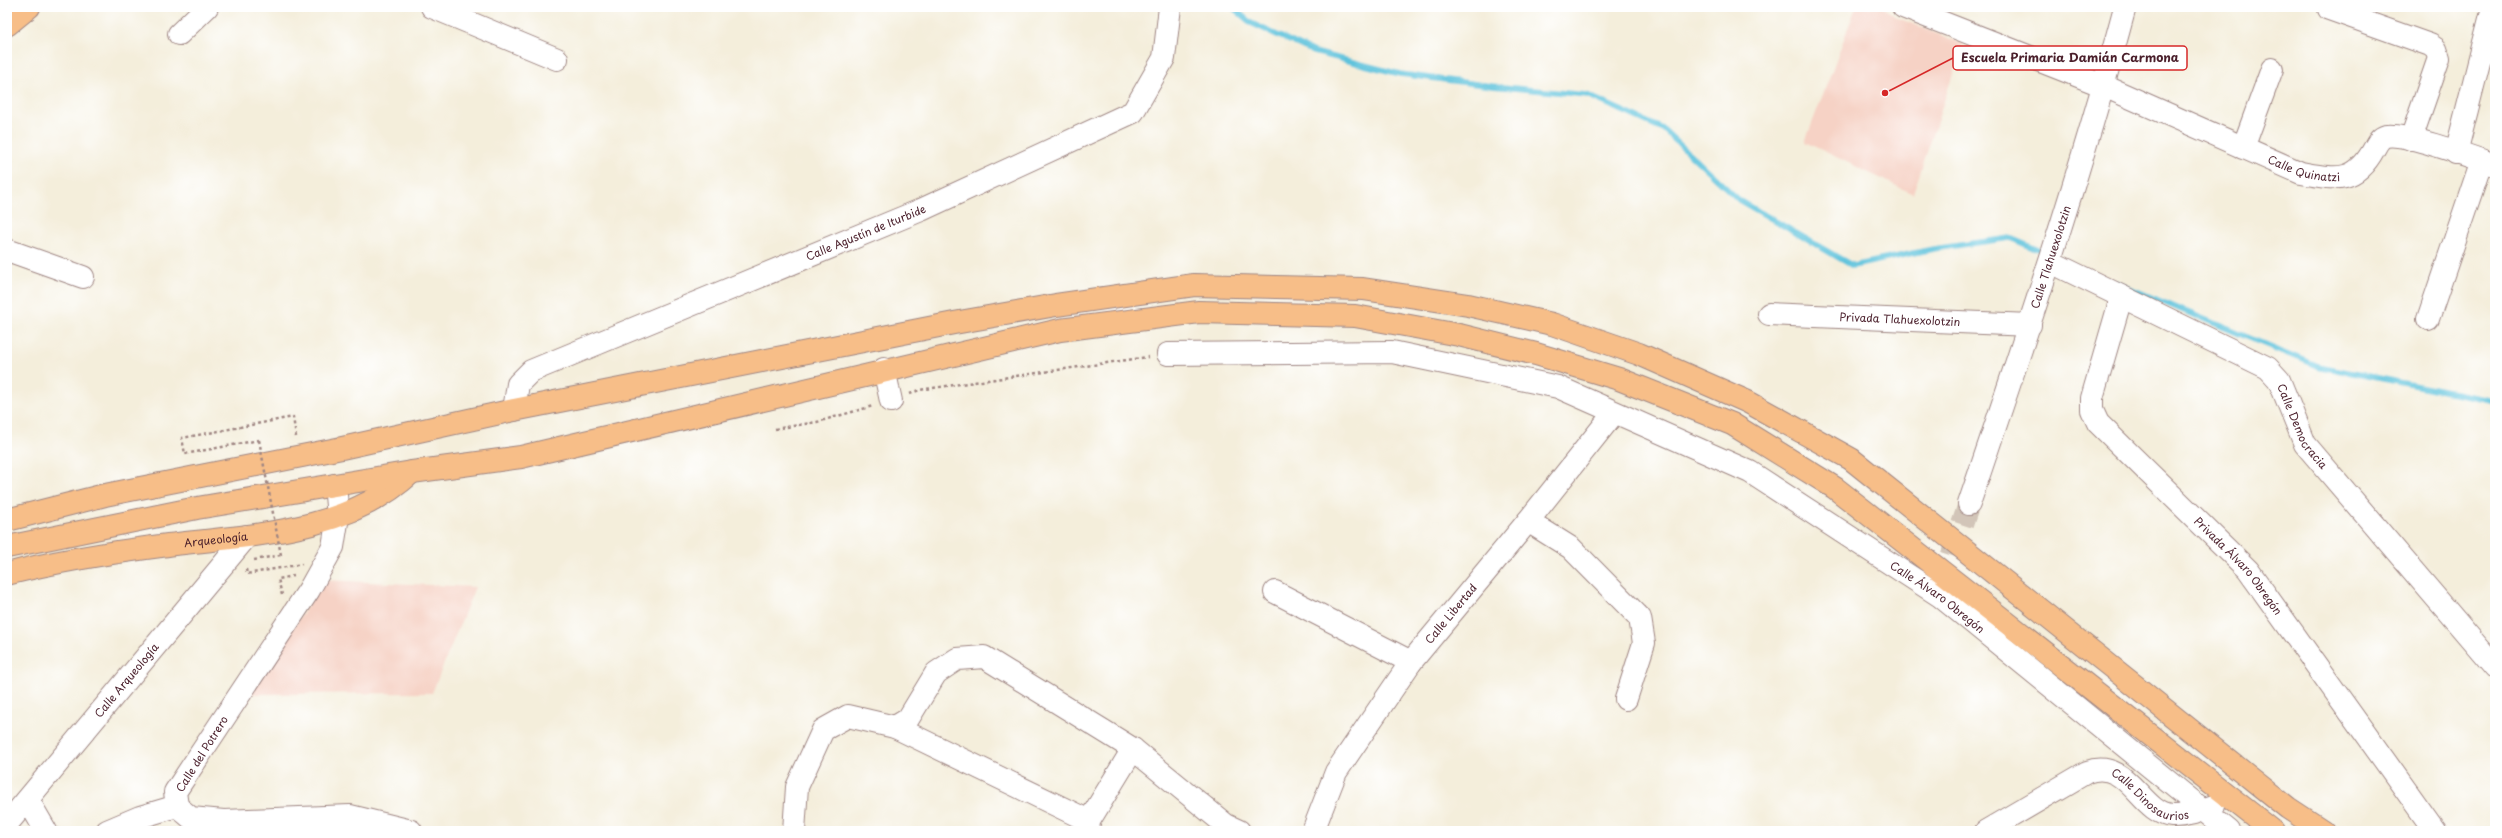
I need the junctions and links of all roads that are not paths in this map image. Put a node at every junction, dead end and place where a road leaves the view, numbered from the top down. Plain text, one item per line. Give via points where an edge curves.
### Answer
1 (29, 7) edge
2 (207, 7) edge
3 (432, 7) edge
4 (1170, 7) edge
5 (1903, 7) edge
6 (2125, 7) edge
7 (2493, 7) edge
8 (2329, 9) dead end
9 (7, 25) edge
10 (179, 34) dead end
11 (557, 59) dead end
12 (2272, 69) dead end
13 (2104, 86) junction
14 (2410, 140) junction
15 (2243, 148) junction
16 (2456, 153) junction
17 (2488, 163) edge
18 (7, 250) edge
19 (2051, 262) junction
20 (83, 277) dead end
21 (2121, 298) junction
22 (1769, 314) dead end
23 (2428, 319) dead end
24 (2030, 325) junction
25 (1168, 354) road end
26 (884, 369) junction
27 (891, 401) road end
28 (514, 410) junction
29 (1614, 413) junction
30 (412, 472) junction
31 (335, 485) junction
32 (1969, 504) tunnel mouth
33 (338, 516) junction
34 (7, 520) edge
35 (1528, 521) junction
36 (246, 536) junction
37 (7, 547) edge
38 (7, 574) edge
39 (1275, 592) dead end
40 (1411, 662) junction
41 (2495, 667) edge
42 (1626, 699) dead end
43 (895, 727) junction
44 (1133, 749) junction
45 (28, 800) junction
46 (2233, 800) junction
47 (177, 806) junction
48 (2203, 809) junction
49 (7, 824) edge
50 (1089, 826) edge
51 (46, 831) edge
52 (107, 831) edge
53 (411, 831) edge
54 (794, 831) edge
55 (1239, 831) edge
56 (1313, 831) edge
57 (1986, 831) edge
58 (2229, 831) edge
59 (2273, 831) edge
60 (2322, 831) edge
61 (2435, 831) edge

1 - 9 main road
2 - 10 street
3 - 11 street
4 - 28 street, Calle Agustín de Iturbide via 1164,58 1133,112 920,210 531,371 518,384
5 - 13 street, Calle Quinatzi
6 - 13 street, Calle Tlahuexolotzin
7 - 16 street
8 - 14 street via 2436,49 2438,58
12 - 15 street
13 - 15 street, Calle Quinatzi
13 - 19 street, Calle Tlahuexolotzin
14 - 15 street, Calle Quinatzi via 2384,136 2378,141 2366,163 2354,174 2335,179 2302,173
14 - 16 street, Calle Quinatzi
16 - 17 street, Calle Quinatzi
17 - 23 street
18 - 20 street
19 - 21 street, Calle Democracia
19 - 24 street, Calle Tlahuexolotzin
21 - 41 street, Calle Democracia via 2268,368 2279,380 2305,444
21 - 61 street, Privada Álvaro Obregón via 2092,398 2092,410 2098,423 2248,570
22 - 24 street, Privada Tlahuexolotzin
24 - 32 street, Calle Tlahuexolotzin
25 - 29 street, Calle Álvaro Obregón via 1392,352 1558,387
26 - 27 street
26 - 30 main road via 521,457
26 - 46 main road via 1060,330 1199,312 1355,316 1459,335 1536,354 1611,377 1732,424 1835,488
28 - 34 main road via 105,495
28 - 60 main road via 954,323 1194,285 1364,289 1468,305 1552,324 1638,354 1748,402 1851,459 2288,808
29 - 35 street, Calle Libertad
29 - 48 street, Calle Álvaro Obregón via 1750,472 1941,592
30 - 31 main road
30 - 33 main road, Arqueología via 372,502
31 - 33 street, Calle del Potrero
31 - 37 main road via 196,508
33 - 36 main road, Arqueología via 302,527
33 - 47 street, Calle del Potrero via 333,547 310,590 175,792
35 - 40 street, Calle Libertad
35 - 42 street via 1571,548 1640,618 1644,643
36 - 38 main road, Arqueología via 151,547
36 - 45 street, Calle Arqueología
39 - 40 street
40 - 56 street, Calle Libertad via 1336,772
43 - 44 street via 908,719 936,673 956,659 984,657
43 - 50 street
43 - 54 street via 848,716 823,730 797,787
44 - 50 street
44 - 55 street via 1226,825
45 - 49 street, Calle Arqueología
45 - 51 street
46 - 48 street, Calle Dinosaurios
46 - 59 main road
47 - 52 street via 140,816
47 - 53 street, Calle del Potrero via 191,818 224,821 350,816
48 - 57 street, Calle Dinosaurios via 2171,816 2160,812 2112,770 2099,768 2087,772
48 - 58 street, Calle Álvaro Obregón

